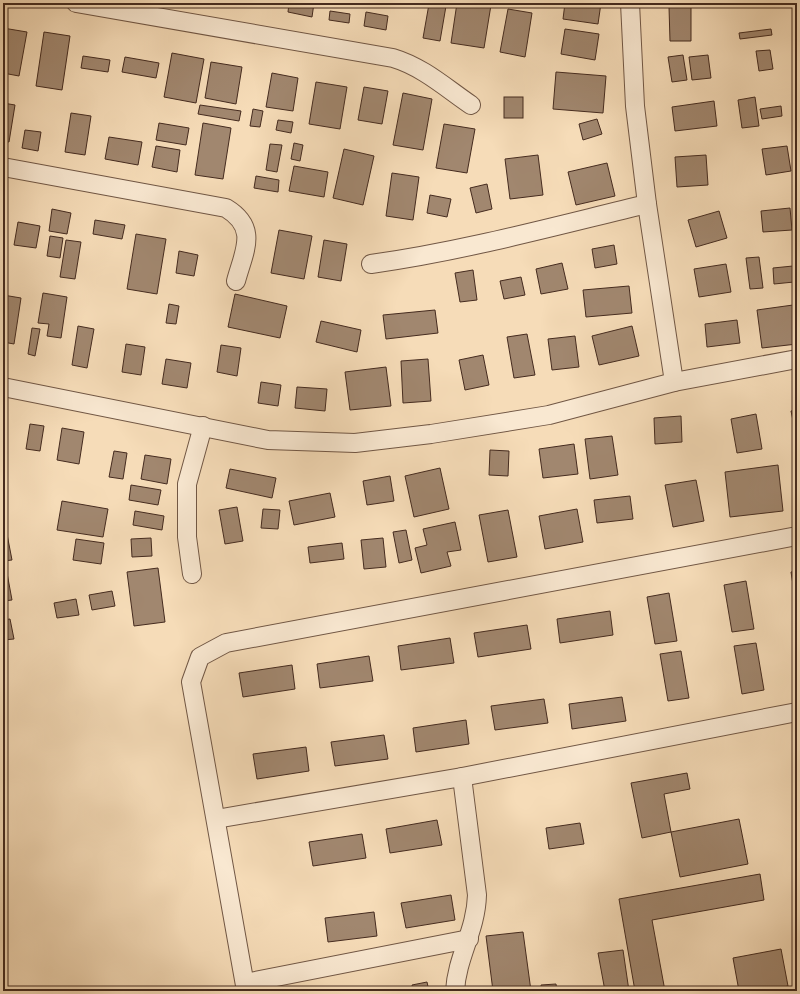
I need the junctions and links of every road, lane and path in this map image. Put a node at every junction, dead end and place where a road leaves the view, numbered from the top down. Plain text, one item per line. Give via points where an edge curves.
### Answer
1 (76, 3) edge
2 (630, 3) edge
3 (471, 105) dead end
4 (3, 167) edge
5 (647, 204) junction
6 (371, 264) dead end
7 (236, 281) dead end
8 (797, 359) edge
9 (674, 382) junction
10 (3, 387) edge
11 (203, 426) junction
12 (797, 536) edge
13 (192, 574) dead end
14 (797, 712) edge
15 (462, 777) junction
16 (216, 819) junction
17 (469, 939) junction
18 (246, 987) edge
19 (455, 991) edge

1 - 3 street via 393,58 420,70
2 - 5 street via 635,106
4 - 7 street via 226,208 243,220 247,231
5 - 6 street via 455,250
5 - 9 street
8 - 9 street
9 - 11 street via 549,415 355,443 268,440
10 - 11 street
11 - 13 street via 187,484 186,537
12 - 16 street via 226,644 200,657 191,682
14 - 15 street
15 - 16 street
15 - 17 street via 478,895 477,913
16 - 18 street
17 - 18 street
17 - 19 street via 456,975

